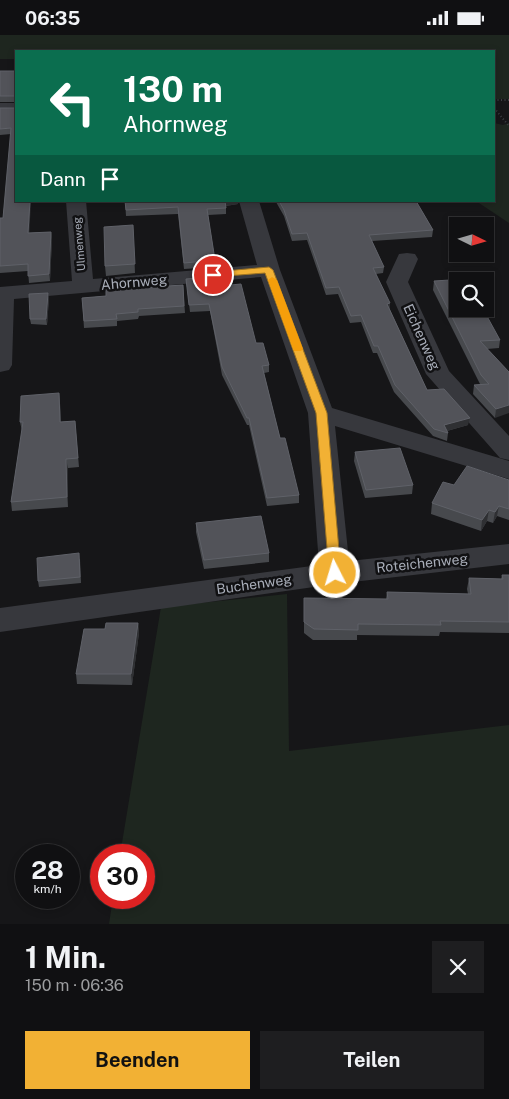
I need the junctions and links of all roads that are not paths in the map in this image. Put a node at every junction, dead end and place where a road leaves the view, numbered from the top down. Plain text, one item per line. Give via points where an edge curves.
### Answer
1 (0, 108) edge
2 (15, 108) edge
3 (76, 202) edge
4 (248, 202) edge
5 (407, 259) dead end
6 (269, 270) junction
7 (83, 286) junction
8 (1, 294) edge
9 (0, 365) edge
10 (321, 413) junction
11 (509, 452) edge
12 (509, 470) edge
13 (509, 554) edge
14 (335, 573) junction
15 (0, 620) edge

1 - 2 street
3 - 7 street, Ulmenweg
4 - 6 street
5 - 11 street, Eichenweg via 397,282 438,374
6 - 7 street, Ahornweg
6 - 10 street
7 - 8 street, Ahornweg
8 - 9 street
10 - 12 street
10 - 14 street
13 - 14 street, Roteichenweg
14 - 15 street, Buchenweg

